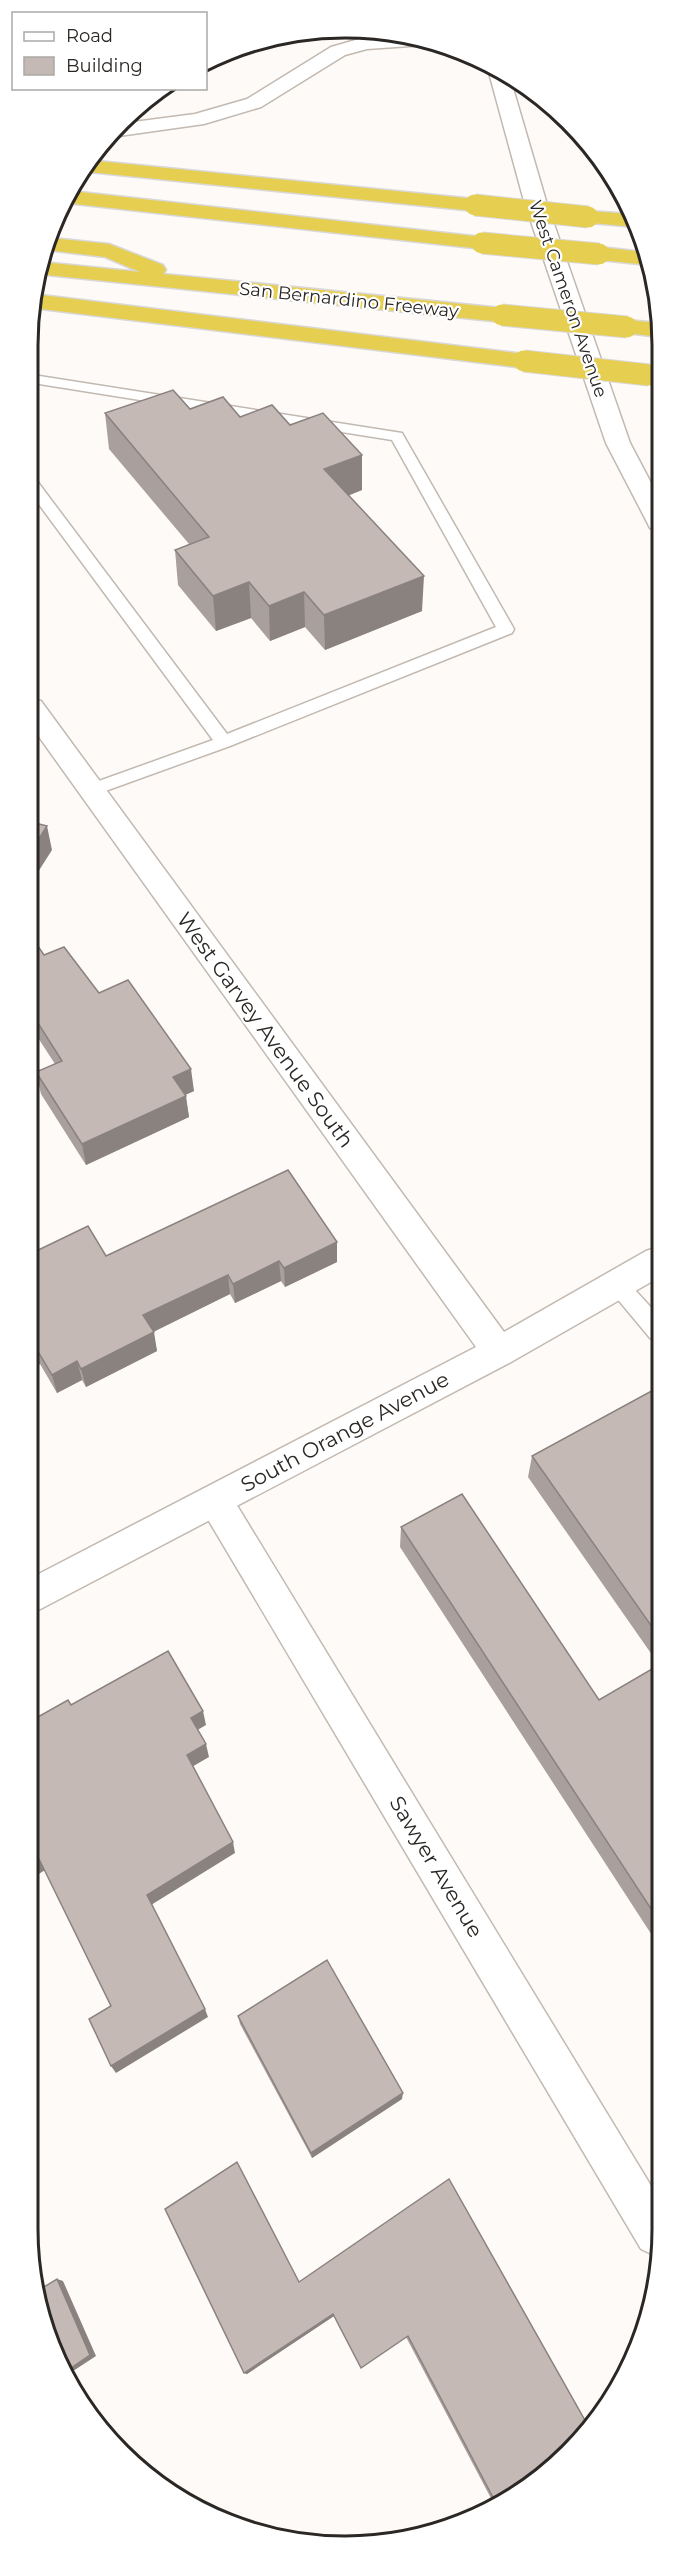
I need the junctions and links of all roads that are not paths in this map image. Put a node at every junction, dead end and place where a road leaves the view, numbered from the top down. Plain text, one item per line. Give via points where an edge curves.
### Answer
1 (395, 42) edge
2 (501, 81) edge
3 (125, 129) edge
4 (94, 167) edge
5 (75, 198) edge
6 (219, 215) junction
7 (625, 220) edge
8 (120, 224) dead end
9 (55, 245) edge
10 (639, 258) edge
11 (47, 269) edge
12 (190, 284) junction
13 (40, 302) edge
14 (651, 329) edge
15 (652, 376) edge
16 (38, 380) edge
17 (38, 492) edge
18 (652, 509) edge
19 (38, 716) edge
20 (224, 742) junction
21 (91, 790) junction
22 (652, 1264) edge
23 (617, 1284) junction
24 (652, 1324) edge
25 (499, 1352) junction
26 (215, 1500) junction
27 (38, 1593) edge
28 (652, 2227) edge

1 - 3 street via 338,51 254,103 197,120
2 - 18 street, West Cameron Avenue via 535,201 618,443
4 - 7 highway, bridge
5 - 6 highway
6 - 8 highway
6 - 10 highway, bridge
9 - 12 highway via 109,251
11 - 12 highway, San Bernardino Freeway
12 - 14 highway, San Bernardino Freeway, bridge
13 - 15 highway, bridge
16 - 20 lane via 397,436 506,629
17 - 20 lane
19 - 21 street, West Garvey Avenue South
20 - 21 lane
21 - 25 street, West Garvey Avenue South
22 - 23 street, South Orange Avenue
23 - 24 lane
23 - 25 street, South Orange Avenue
25 - 26 street, South Orange Avenue
26 - 27 street, South Orange Avenue
26 - 28 street, Sawyer Avenue

